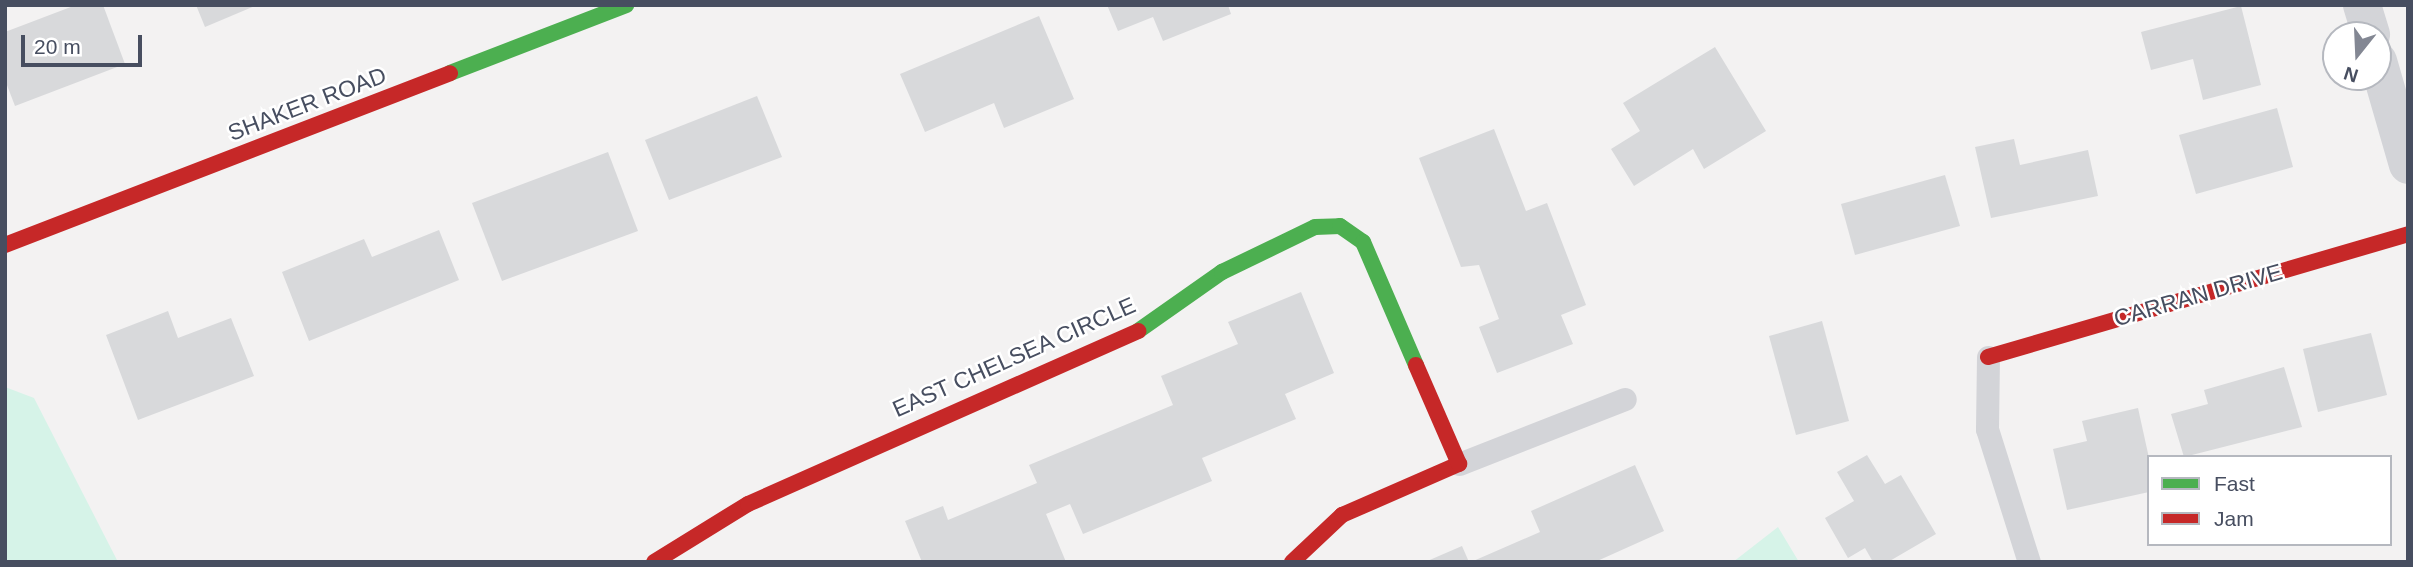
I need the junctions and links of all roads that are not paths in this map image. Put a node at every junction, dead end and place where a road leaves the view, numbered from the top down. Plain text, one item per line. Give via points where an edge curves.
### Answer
1 (626, 5) edge
2 (2387, 91) edge
3 (2408, 165) edge
4 (2408, 234) edge
5 (5, 245) edge
6 (1988, 357) joint
7 (1625, 399) dead end
8 (1459, 464) junction
9 (654, 562) edge
10 (1292, 562) edge
11 (2029, 562) edge

1 - 5 street, SHAKER ROAD
2 - 3 street
4 - 6 street, CARRAN DRIVE
6 - 11 lane via 1987,429
7 - 8 lane
8 - 9 street, EAST CHELSEA CIRCLE via 1363,242 1339,226 1315,228 1222,272 1137,332 748,503
8 - 10 street via 1342,515

